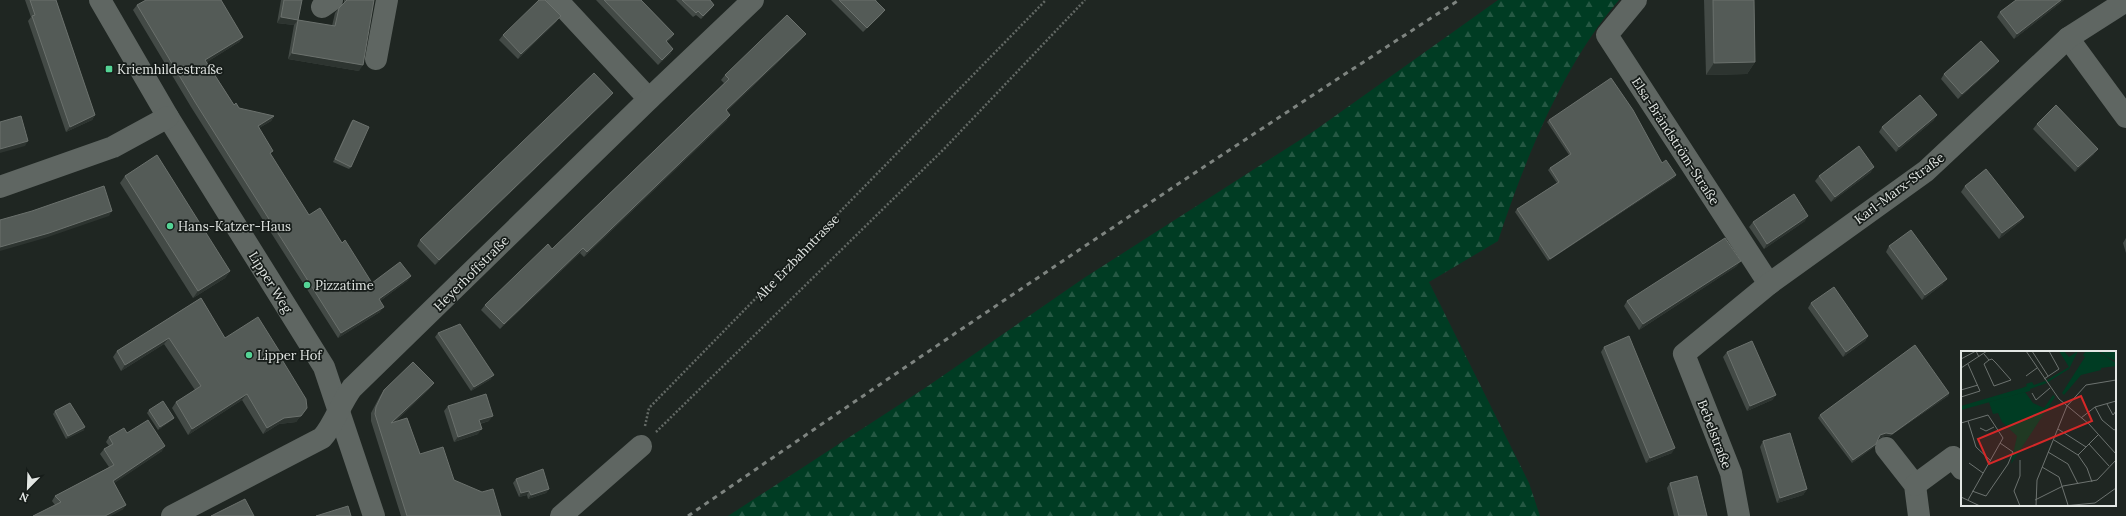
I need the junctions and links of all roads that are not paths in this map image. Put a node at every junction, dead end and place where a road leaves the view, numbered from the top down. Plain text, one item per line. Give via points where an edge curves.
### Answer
1 (100, 0) edge
2 (387, 0) edge
3 (557, 0) edge
4 (753, 0) edge
5 (1636, 0) edge
6 (2126, 1) edge
7 (2068, 38) junction
8 (376, 59) dead end
9 (648, 99) junction
10 (168, 117) junction
11 (2126, 117) edge
12 (0, 187) edge
13 (1769, 284) junction
14 (1684, 354) joint
15 (338, 409) junction
16 (641, 446) road end
17 (1886, 448) dead end
18 (1961, 468) edge
19 (1915, 485) junction
20 (172, 516) edge
21 (374, 516) edge
22 (561, 516) edge
23 (1739, 516) edge
24 (1919, 516) edge

1 - 10 street, Lipper Weg
2 - 8 street
3 - 9 street
4 - 9 street, Heyerhoffstraße
5 - 13 street, Elsa-Brändström-Straße via 1607,35
6 - 7 street, Karl-Marx-Straße
7 - 11 street
7 - 13 street, Karl-Marx-Straße via 1926,170
9 - 15 street, Heyerhoffstraße via 352,388
10 - 12 street via 113,147
10 - 15 street, Lipper Weg via 324,367
13 - 14 street, Karl-Marx-Straße
14 - 23 street, Bebelstraße via 1731,473
15 - 20 street, Heyerhoffstraße via 322,438
15 - 21 street, Lipper Weg
16 - 22 street
17 - 19 street
18 - 19 street via 1953,457
19 - 24 street

